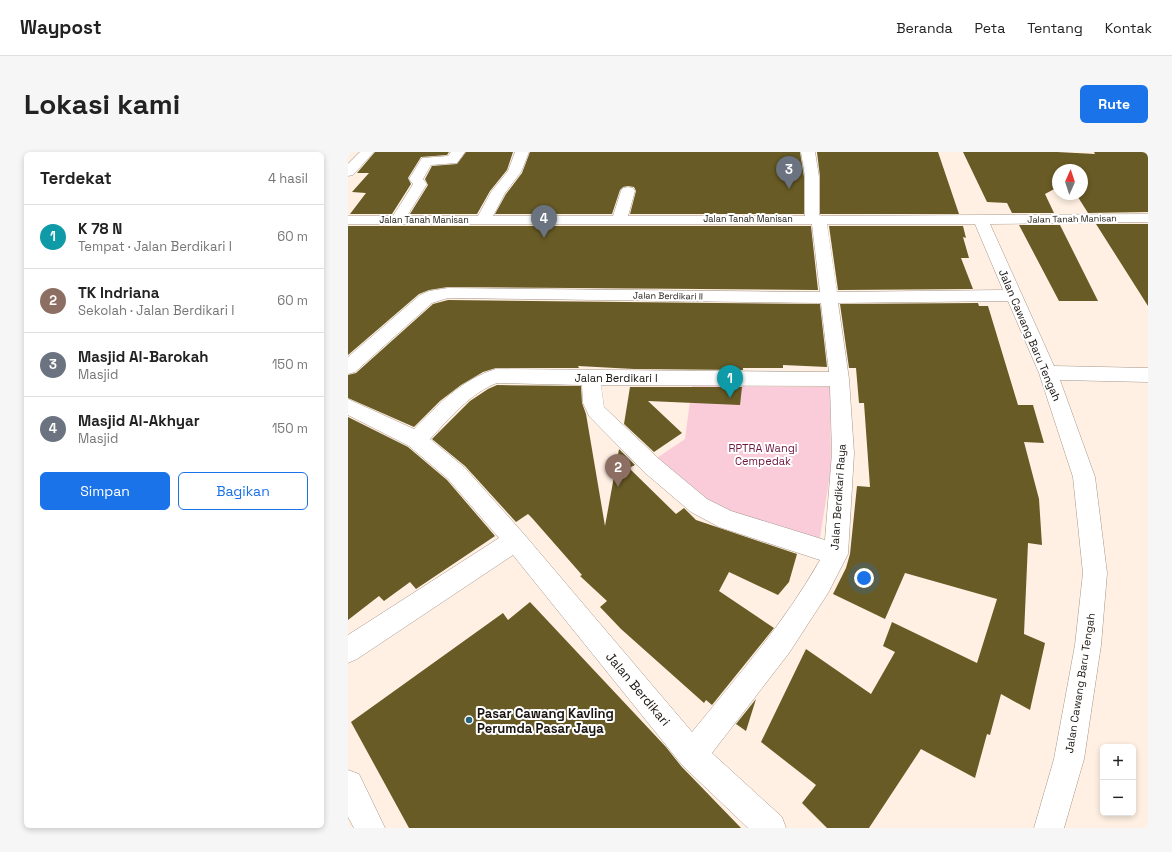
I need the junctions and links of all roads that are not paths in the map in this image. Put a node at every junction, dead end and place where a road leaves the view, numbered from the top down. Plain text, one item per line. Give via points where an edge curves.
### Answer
1 (367, 152) edge
2 (458, 152) edge
3 (522, 152) edge
4 (808, 152) edge
5 (348, 172) edge
6 (628, 190) dead end
7 (1148, 218) edge
8 (619, 219) junction
9 (815, 219) junction
10 (348, 220) edge
11 (366, 220) junction
12 (397, 220) junction
13 (483, 220) junction
14 (981, 220) junction
15 (348, 234) edge
16 (1014, 295) junction
17 (828, 298) junction
18 (348, 367) edge
19 (1048, 373) junction
20 (1148, 375) edge
21 (591, 378) junction
22 (839, 379) junction
23 (348, 406) edge
24 (416, 440) junction
25 (515, 540) junction
26 (836, 554) junction
27 (348, 650) edge
28 (692, 755) junction
29 (348, 785) edge
30 (370, 828) edge
31 (771, 828) edge
32 (1049, 828) edge

1 - 5 street
2 - 12 street via 452,160 427,161 416,179 419,186
3 - 13 street via 514,172 498,192
4 - 9 street, Jalan Berdikari Raya
6 - 8 street
7 - 14 street, Jalan Tanah Manisan
8 - 9 street, Jalan Tanah Manisan
8 - 13 street, Jalan Tanah Manisan
9 - 14 street, Jalan Tanah Manisan
9 - 17 street, Jalan Berdikari Raya
10 - 11 street, Jalan Tanah Manisan
11 - 12 street, Jalan Tanah Manisan
11 - 15 street
12 - 13 street, Jalan Tanah Manisan
14 - 16 street, Jalan Cawang Baru Tengah
16 - 17 street, Jalan Berdikari II
16 - 19 street, Jalan Cawang Baru Tengah
17 - 18 street, Jalan Berdikari II via 435,295 420,303
17 - 22 street, Jalan Berdikari Raya
19 - 20 street
19 - 32 street, Jalan Cawang Baru Tengah via 1084,477 1095,573 1088,645 1069,759
21 - 22 street, Jalan Berdikari I
21 - 24 street, Jalan Berdikari I via 486,378 461,397
21 - 26 street via 596,411 696,504 727,520
22 - 26 street, Jalan Berdikari Raya via 843,453
23 - 24 street, Jalan Berdikari
24 - 25 street, Jalan Berdikari via 456,473
25 - 27 street
25 - 28 street, Jalan Berdikari
26 - 28 street, Jalan Berdikari Raya via 780,644
28 - 31 street, Jalan Berdikari
29 - 30 street

